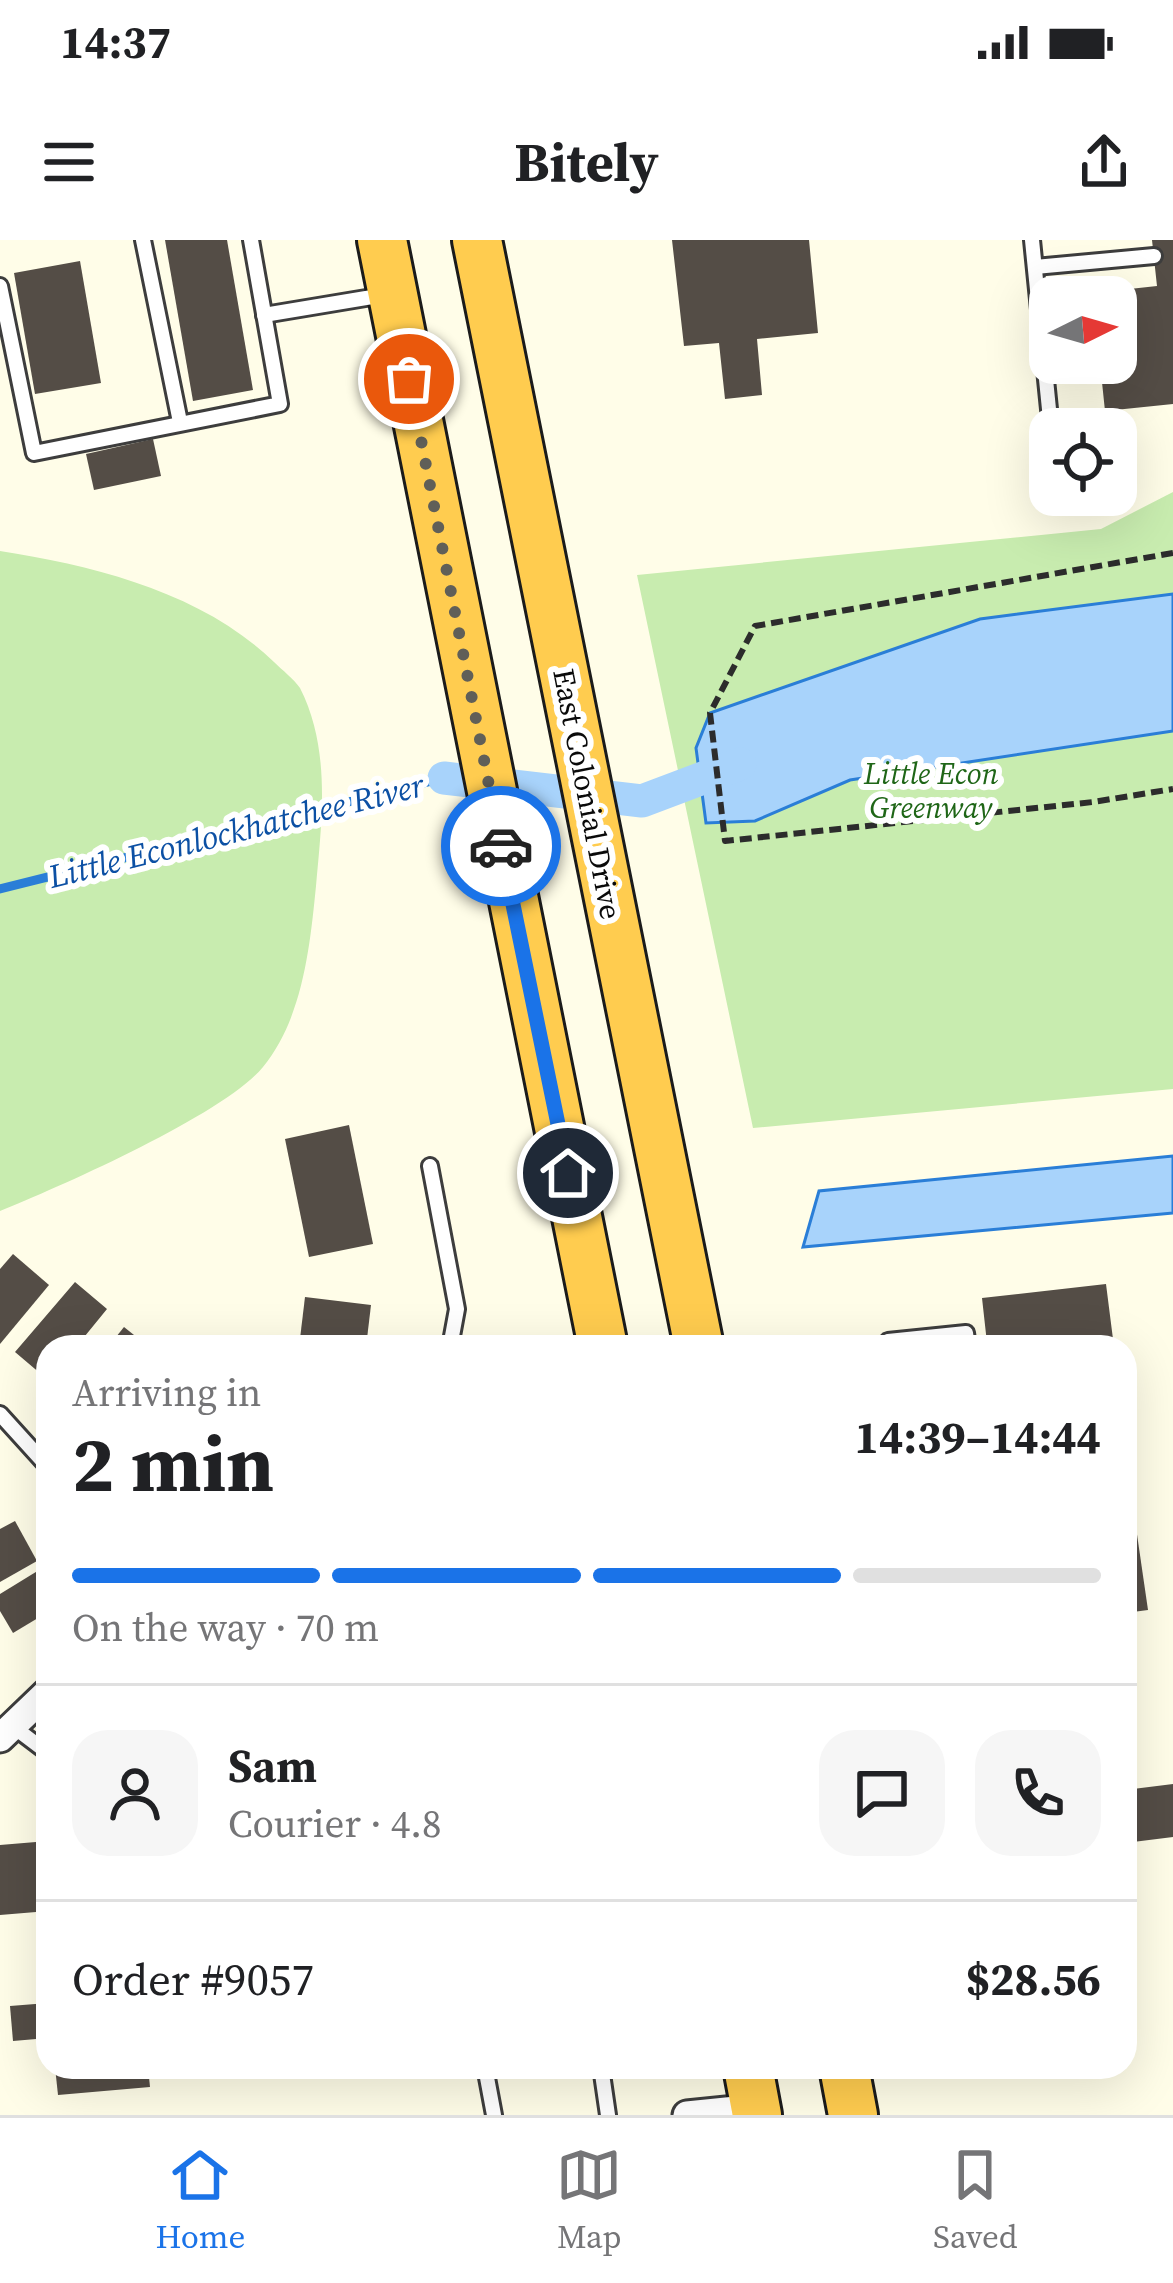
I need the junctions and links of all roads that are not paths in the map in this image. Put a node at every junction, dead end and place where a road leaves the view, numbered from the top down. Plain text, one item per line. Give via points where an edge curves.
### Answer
1 (143, 240) edge
2 (251, 240) edge
3 (382, 240) edge
4 (477, 240) edge
5 (1032, 240) edge
6 (1154, 256) dead end
7 (1035, 268) junction
8 (0, 286) edge
9 (393, 293) junction
10 (264, 315) junction
11 (1049, 408) edge
12 (180, 422) junction
13 (430, 1166) dead end
14 (452, 1335) edge
15 (601, 1335) edge
16 (697, 1335) edge
17 (0, 1414) edge
18 (36, 1454) edge
19 (36, 1704) edge
20 (8, 1733) edge
21 (36, 1747) edge
22 (486, 2079) edge
23 (603, 2079) edge
24 (846, 2079) edge
25 (754, 2097) edge
26 (494, 2115) edge
27 (608, 2115) edge
28 (687, 2115) edge
29 (854, 2115) edge

1 - 12 lane
2 - 10 lane
3 - 9 highway
4 - 16 highway, East Colonial Drive
5 - 7 lane
6 - 7 lane
7 - 11 lane
8 - 12 lane via 34,452
9 - 10 lane
9 - 15 highway
10 - 12 lane via 280,404
13 - 14 lane via 457,1309
17 - 18 lane
19 - 20 street
20 - 21 lane
22 - 26 lane
23 - 27 lane
24 - 29 highway
25 - 28 street

